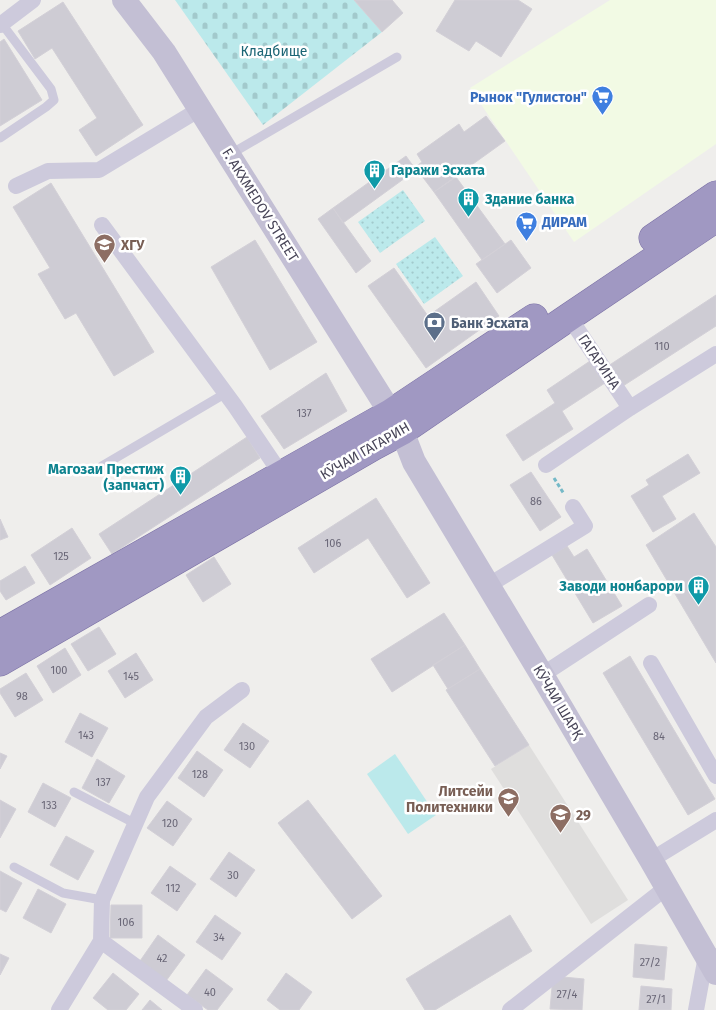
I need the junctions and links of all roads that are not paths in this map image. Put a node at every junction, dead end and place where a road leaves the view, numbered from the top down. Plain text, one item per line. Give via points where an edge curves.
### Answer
1 (33, 0) edge
2 (124, 0) edge
3 (1, 24) edge
4 (397, 56) dead end
5 (200, 109) junction
6 (0, 138) edge
7 (228, 155) junction
8 (16, 186) dead end
9 (716, 195) edge
10 (716, 218) edge
11 (102, 225) dead end
12 (568, 317) junction
13 (716, 354) edge
14 (226, 393) junction
15 (630, 408) junction
16 (397, 422) junction
17 (546, 465) road end
18 (102, 466) dead end
19 (281, 474) junction
20 (573, 507) road end
21 (489, 585) junction
22 (649, 605) dead end
23 (0, 634) edge
24 (0, 662) edge
25 (651, 663) dead end
26 (542, 674) junction
27 (242, 690) dead end
28 (716, 776) edge
29 (74, 792) dead end
30 (716, 820) edge
31 (136, 824) junction
32 (652, 860) junction
33 (14, 867) dead end
34 (667, 887) junction
35 (102, 900) junction
36 (101, 941) junction
37 (713, 960) edge
38 (59, 1010) edge
39 (195, 1010) edge
40 (510, 1010) edge
41 (696, 1010) edge

1 - 3 street
2 - 5 main road, F. AKXMEDOV STREET via 164,52
3 - 6 lane via 51,90 54,100
4 - 7 lane
5 - 7 main road, F. AKXMEDOV STREET
5 - 8 street via 99,170 48,171
7 - 16 main road, F. AKXMEDOV STREET
9 - 16 highway, КӮЧАИ ГАГАРИН via 541,314
10 - 12 highway, КӮЧАИ ГАГАРИН
11 - 14 street
12 - 15 street, ГАГАРИНА
12 - 16 highway, КӮЧАИ ГАГАРИН
13 - 15 street
14 - 18 lane
14 - 19 street
15 - 17 street
16 - 19 highway, КӮЧАИ ГАГАРИН
16 - 21 main road, КӮЧАИ ШАРҚ via 414,462
16 - 24 highway, КӮЧАИ ГАГАРИН via 357,456
19 - 23 highway, КӮЧАИ ГАГАРИН
20 - 21 street via 585,526
21 - 26 main road, КӮЧАИ ШАРҚ
22 - 26 street
25 - 28 street
26 - 32 main road, КӮЧАИ ШАРҚ
27 - 31 street via 206,717 147,798
29 - 31 lane
30 - 32 street
31 - 35 street
32 - 34 main road, КӮЧАИ ШАРҚ
33 - 35 lane via 63,893
34 - 37 main road, КӮЧАИ ШАРҚ
34 - 40 street
35 - 36 street
36 - 38 street
36 - 39 street
37 - 41 street

